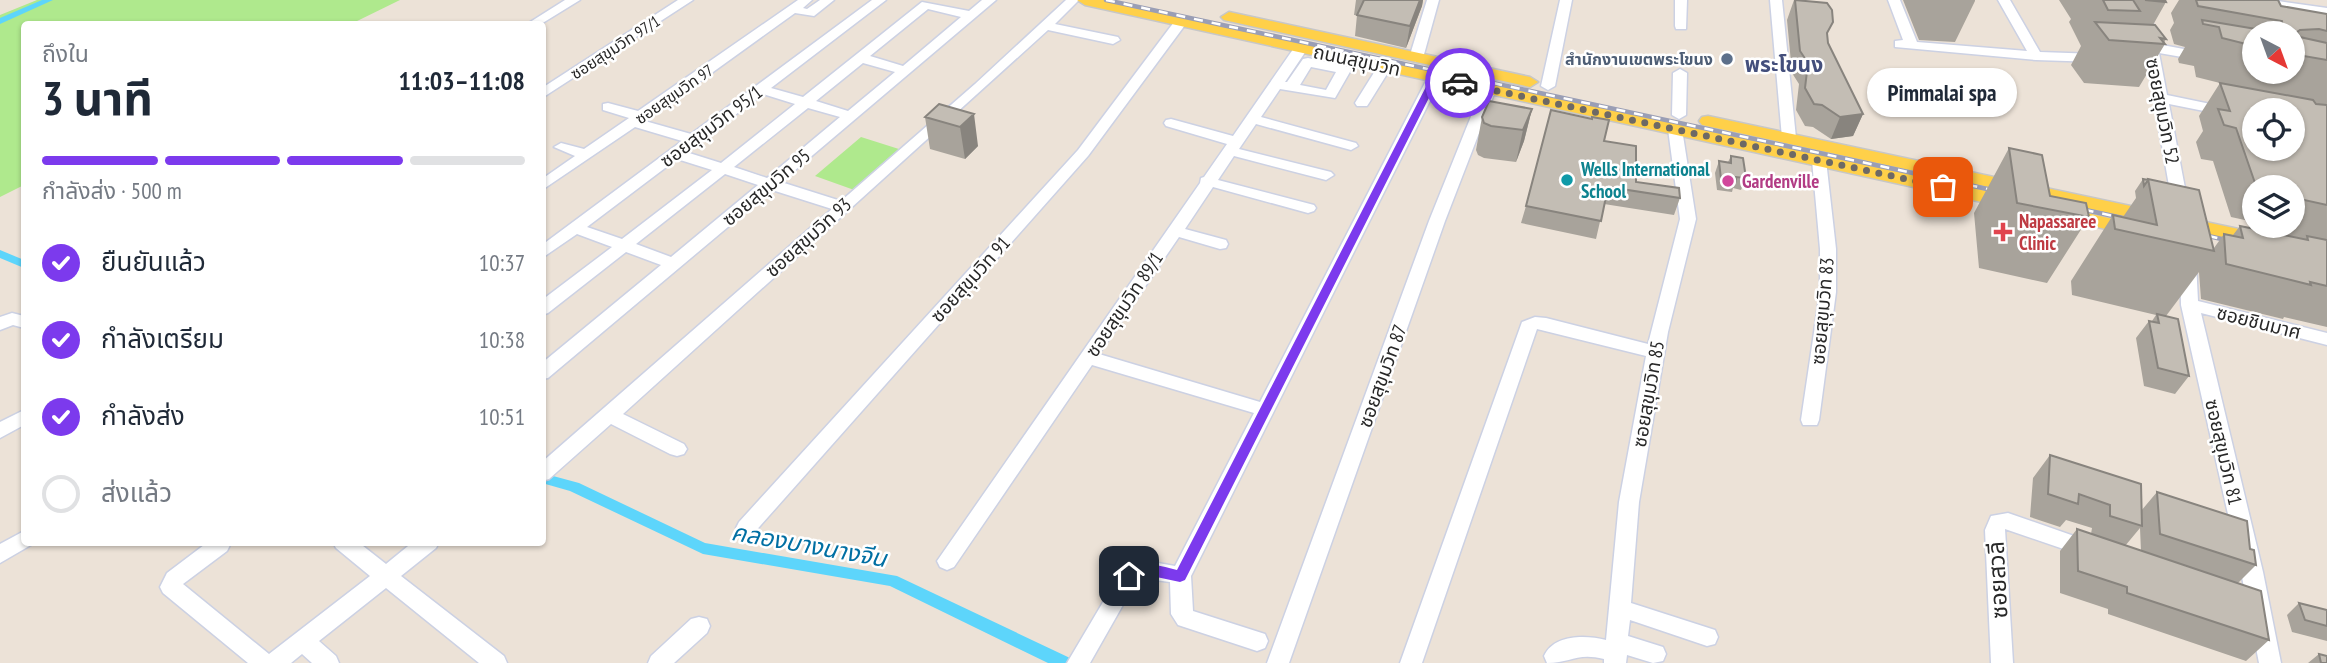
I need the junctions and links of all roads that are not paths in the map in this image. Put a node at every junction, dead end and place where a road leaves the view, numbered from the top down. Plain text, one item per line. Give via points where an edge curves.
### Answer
1 (575, 0) edge
2 (687, 0) edge
3 (806, 0) edge
4 (828, 0) edge
5 (880, 0) edge
6 (990, 0) edge
7 (1073, 0) edge
8 (1084, 0) edge
9 (1152, 0) edge
10 (1433, 0) edge
11 (1566, 0) edge
12 (1681, 0) edge
13 (1776, 0) edge
14 (1894, 0) edge
15 (2004, 0) edge
16 (2138, 0) edge
17 (2245, 0) edge
18 (793, 9) junction
19 (2327, 12) edge
20 (972, 16) junction
21 (538, 21) edge
22 (1182, 21) junction
23 (1048, 26) junction
24 (1681, 26) dead end
25 (1113, 40) dead end
26 (1301, 48) junction
27 (2036, 56) junction
28 (2147, 57) junction
29 (861, 58) junction
30 (1416, 58) junction
31 (2111, 59) edge
32 (1378, 60) junction
33 (2220, 60) edge
34 (906, 71) junction
35 (1680, 74) dead end
36 (1435, 77) junction
37 (1548, 86) junction
38 (760, 89) junction
39 (1489, 89) junction
40 (546, 91) edge
41 (2160, 98) junction
42 (806, 102) junction
43 (1362, 103) dead end
44 (608, 107) dead end
45 (2242, 115) edge
46 (851, 116) junction
47 (638, 119) junction
48 (2172, 119) dead end
49 (1252, 120) junction
50 (2242, 121) edge
51 (1677, 122) junction
52 (1171, 123) dead end
53 (1789, 138) junction
54 (691, 139) junction
55 (1352, 146) dead end
56 (561, 147) dead end
57 (1233, 147) junction
58 (674, 153) junction
59 (587, 155) junction
60 (1819, 160) junction
61 (724, 168) junction
62 (1326, 175) dead end
63 (1206, 181) junction
64 (546, 183) edge
65 (770, 184) junction
66 (842, 207) junction
67 (1308, 208) dead end
68 (575, 228) junction
69 (1174, 230) junction
70 (2185, 232) junction
71 (1220, 244) dead end
72 (626, 246) junction
73 (546, 250) edge
74 (2271, 251) edge
75 (674, 264) junction
76 (2190, 305) junction
77 (546, 306) edge
78 (21, 321) edge
79 (0, 324) edge
80 (2327, 339) edge
81 (1656, 352) junction
82 (1088, 358) junction
83 (546, 370) edge
84 (1265, 410) junction
85 (609, 415) junction
86 (21, 419) edge
87 (1810, 420) dead end
88 (0, 431) edge
89 (677, 449) dead end
90 (546, 471) edge
91 (746, 528) dead end
92 (21, 541) edge
93 (219, 546) edge
94 (348, 546) edge
95 (424, 546) edge
96 (2100, 554) edge
97 (0, 555) edge
98 (947, 561) dead end
99 (385, 575) junction
100 (1180, 576) junction
101 (2232, 599) edge
102 (2259, 607) junction
103 (1620, 608) junction
104 (699, 626) dead end
105 (1707, 637) dead end
106 (302, 640) junction
107 (1257, 641) dead end
108 (1616, 653) edge
109 (1655, 654) dead end
110 (1555, 656) dead end
111 (1079, 659) edge
112 (264, 663) edge
113 (274, 663) edge
114 (328, 663) edge
115 (496, 663) edge
116 (659, 663) edge
117 (1278, 663) edge
118 (1411, 663) edge
119 (2002, 663) edge
120 (2270, 663) edge

1 - 21 street
2 - 40 street, ซอยสุขุมวิท 97/1
3 - 18 street, ซอยสุขุมวิท 97
4 - 18 street via 809,13
5 - 38 street, ซอยสุขุมวิท 95/1
6 - 20 street, ซอยสุขุมวิท 95
7 - 23 street, ซอยสุขุมวิท 93
8 - 22 main road, ถนนสุขุมวิท
9 - 32 main road, ถนนสุขุมวิท
10 - 30 street
11 - 37 street
12 - 24 street
13 - 53 street
14 - 27 street via 1906,45
15 - 27 street
16 - 28 street, ซอยสุขุมวิท 52 via 2146,19
17 - 19 street
18 - 47 street, ซอยสุขุมวิท 97
20 - 29 street via 926,5
20 - 34 street, ซอยสุขุมวิท 95
22 - 26 main road, ถนนสุขุมวิท
22 - 91 street, ซอยสุขุมวิท 91 via 1083,153
23 - 25 street
23 - 66 street, ซอยสุขุมวิท 93
26 - 32 main road, ถนนสุขุมวิท
26 - 49 street, ซอยสุขุมวิท 89/1 via 1284,86
27 - 31 street
28 - 33 street
28 - 41 street, ซอยสุขุมวิท 52
29 - 34 street
29 - 42 street
30 - 32 main road, ถนนสุขุมวิท
30 - 37 main road, ถนนสุขุมวิท
32 - 36 main road, ถนนสุขุมวิท
32 - 43 street
34 - 46 street, ซอยสุขุมวิท 95
35 - 51 street, ซอยสุขุมวิท 85
36 - 39 main road, ถนนสุขุมวิท
36 - 84 street
37 - 51 main road, ถนนสุขุมวิท
38 - 42 street
38 - 54 street, ซอยสุขุมวิท 95/1
39 - 51 main road, ถนนสุขุมวิท
39 - 117 street, ซอยสุขุมวิท 87
41 - 45 street
41 - 70 street, ซอยสุขุมวิท 52
42 - 46 street
42 - 61 street
44 - 47 street
46 - 65 street, ซอยสุขุมวิท 95
47 - 54 street
47 - 59 street, ซอยสุขุมวิท 97
48 - 50 street via 2171,107
49 - 55 street
49 - 57 street, ซอยสุขุมวิท 89/1
51 - 53 main road, ถนนสุขุมวิท
51 - 60 main road, ถนนสุขุมวิท
51 - 81 street, ซอยสุขุมวิท 85 via 1688,219
52 - 57 street
53 - 70 main road, ถนนสุขุมวิท
54 - 58 street, ซอยสุขุมวิท 95/1
56 - 59 street
57 - 62 street
57 - 63 street, ซอยสุขุมวิท 89/1
58 - 61 street
58 - 68 street, ซอยสุขุมวิท 95/1
59 - 64 street, ซอยสุขุมวิท 97
60 - 70 main road, ถนนสุขุมวิท
60 - 87 street, ซอยสุขุมวิท 83 via 1828,292
61 - 65 street
61 - 72 street
63 - 67 street
63 - 69 street, ซอยสุขุมวิท 89/1
65 - 66 street
65 - 75 street, ซอยสุขุมวิท 95
66 - 85 street, ซอยสุขุมวิท 93
68 - 72 street
68 - 73 street, ซอยสุขุมวิท 95/1
69 - 71 street
69 - 82 street, ซอยสุขุมวิท 89/1
70 - 74 main road, ถนนสุขุมวิท
70 - 76 street, ซอยสุขุมวิท 81
72 - 75 street
72 - 77 street
75 - 83 street, ซอยสุขุมวิท 95
76 - 80 street, ซอยชินมาศ
76 - 102 street, ซอยสุขุมวิท 81
78 - 79 street
81 - 103 street, ซอยสุขุมวิท 85 via 1629,502
81 - 118 street via 1546,324 1528,326
82 - 84 street
82 - 98 street, ซอยสุขุมวิท 89/1
84 - 100 street
85 - 89 street
85 - 90 street, ซอยสุขุมวิท 93
86 - 88 street
92 - 97 street
93 - 112 street via 174,579 171,587
94 - 99 street
95 - 99 street
96 - 119 street, ซอยสวลี via 1998,522
99 - 106 street
99 - 115 street
100 - 107 street via 1186,618
100 - 111 street via 1147,569 1129,576
101 - 102 street
102 - 120 street, ซอยสุขุมวิท 81
103 - 105 street
103 - 108 street, ซอยสุขุมวิท 85
104 - 116 street
106 - 113 street
106 - 114 street
108 - 109 street
108 - 110 street via 1582,645

